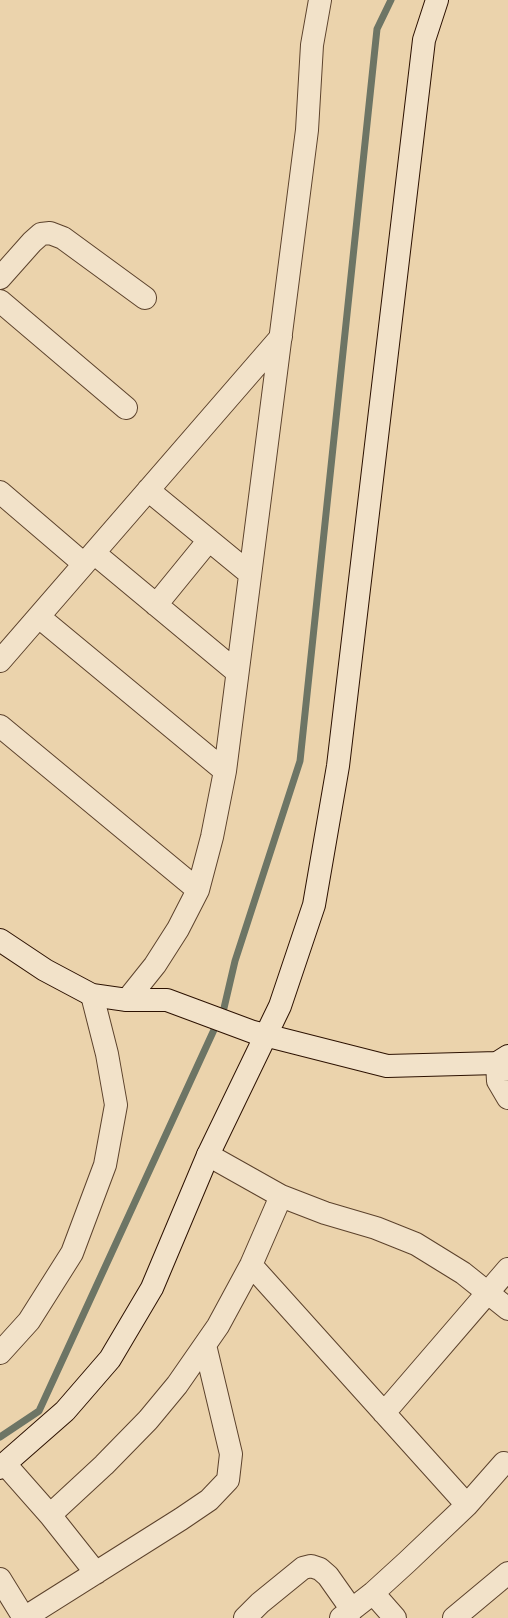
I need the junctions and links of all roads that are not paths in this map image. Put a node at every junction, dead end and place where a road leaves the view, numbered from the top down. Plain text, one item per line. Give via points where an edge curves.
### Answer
1 (320, 0) edge
2 (437, 0) edge
3 (0, 278) edge
4 (145, 298) dead end
5 (0, 301) edge
6 (281, 337) junction
7 (126, 408) dead end
8 (148, 490) junction
9 (0, 492) edge
10 (208, 540) junction
11 (89, 558) junction
12 (250, 573) junction
13 (156, 605) junction
14 (39, 617) junction
15 (0, 661) edge
16 (237, 672) junction
17 (0, 726) edge
18 (225, 771) junction
19 (198, 890) junction
20 (0, 940) edge
21 (92, 995) junction
22 (127, 1000) junction
23 (260, 1034) junction
24 (502, 1060) edge
25 (508, 1098) edge
26 (208, 1155) junction
27 (281, 1196) junction
28 (251, 1265) junction
29 (508, 1268) edge
30 (488, 1292) junction
31 (508, 1309) edge
32 (205, 1345) junction
33 (0, 1353) edge
34 (384, 1413) junction
35 (506, 1461) edge
36 (3, 1466) edge
37 (467, 1505) junction
38 (50, 1515) junction
39 (96, 1573) junction
40 (508, 1573) edge
41 (0, 1579) edge
42 (373, 1593) junction
43 (347, 1614) edge
44 (246, 1618) edge
45 (395, 1618) edge
46 (454, 1618) edge

1 - 6 street via 312,45 307,130
2 - 23 street via 424,40 338,766 314,905 280,1006
3 - 4 street via 32,242 41,234 50,232
5 - 7 street
6 - 8 street
6 - 12 street
8 - 10 street
8 - 11 street
9 - 11 street
10 - 12 street
10 - 13 street
11 - 13 street
11 - 14 street
12 - 16 street
13 - 16 street
14 - 15 street
14 - 18 street
16 - 18 street
17 - 19 street
18 - 19 street via 212,838
19 - 22 street via 178,929 155,965
20 - 21 street via 45,970
21 - 22 street
21 - 33 street via 107,1054 116,1105 105,1165 72,1252 29,1321
22 - 23 street via 167,1000
23 - 24 street via 387,1066
23 - 26 street
24 - 25 street via 498,1081
26 - 27 street
26 - 36 street via 152,1288 110,1359 66,1411
27 - 28 street
27 - 30 street via 416,1244
28 - 32 street
28 - 34 street
29 - 30 street
30 - 31 street
30 - 34 street
32 - 38 street via 148,1420
32 - 39 street via 231,1454 228,1480 209,1500
34 - 37 street
35 - 37 street
36 - 38 street
37 - 42 street
38 - 39 street
39 - 41 street via 24,1618
40 - 46 street
42 - 43 street
42 - 45 street
43 - 44 street via 328,1576 311,1566 303,1568 260,1603

